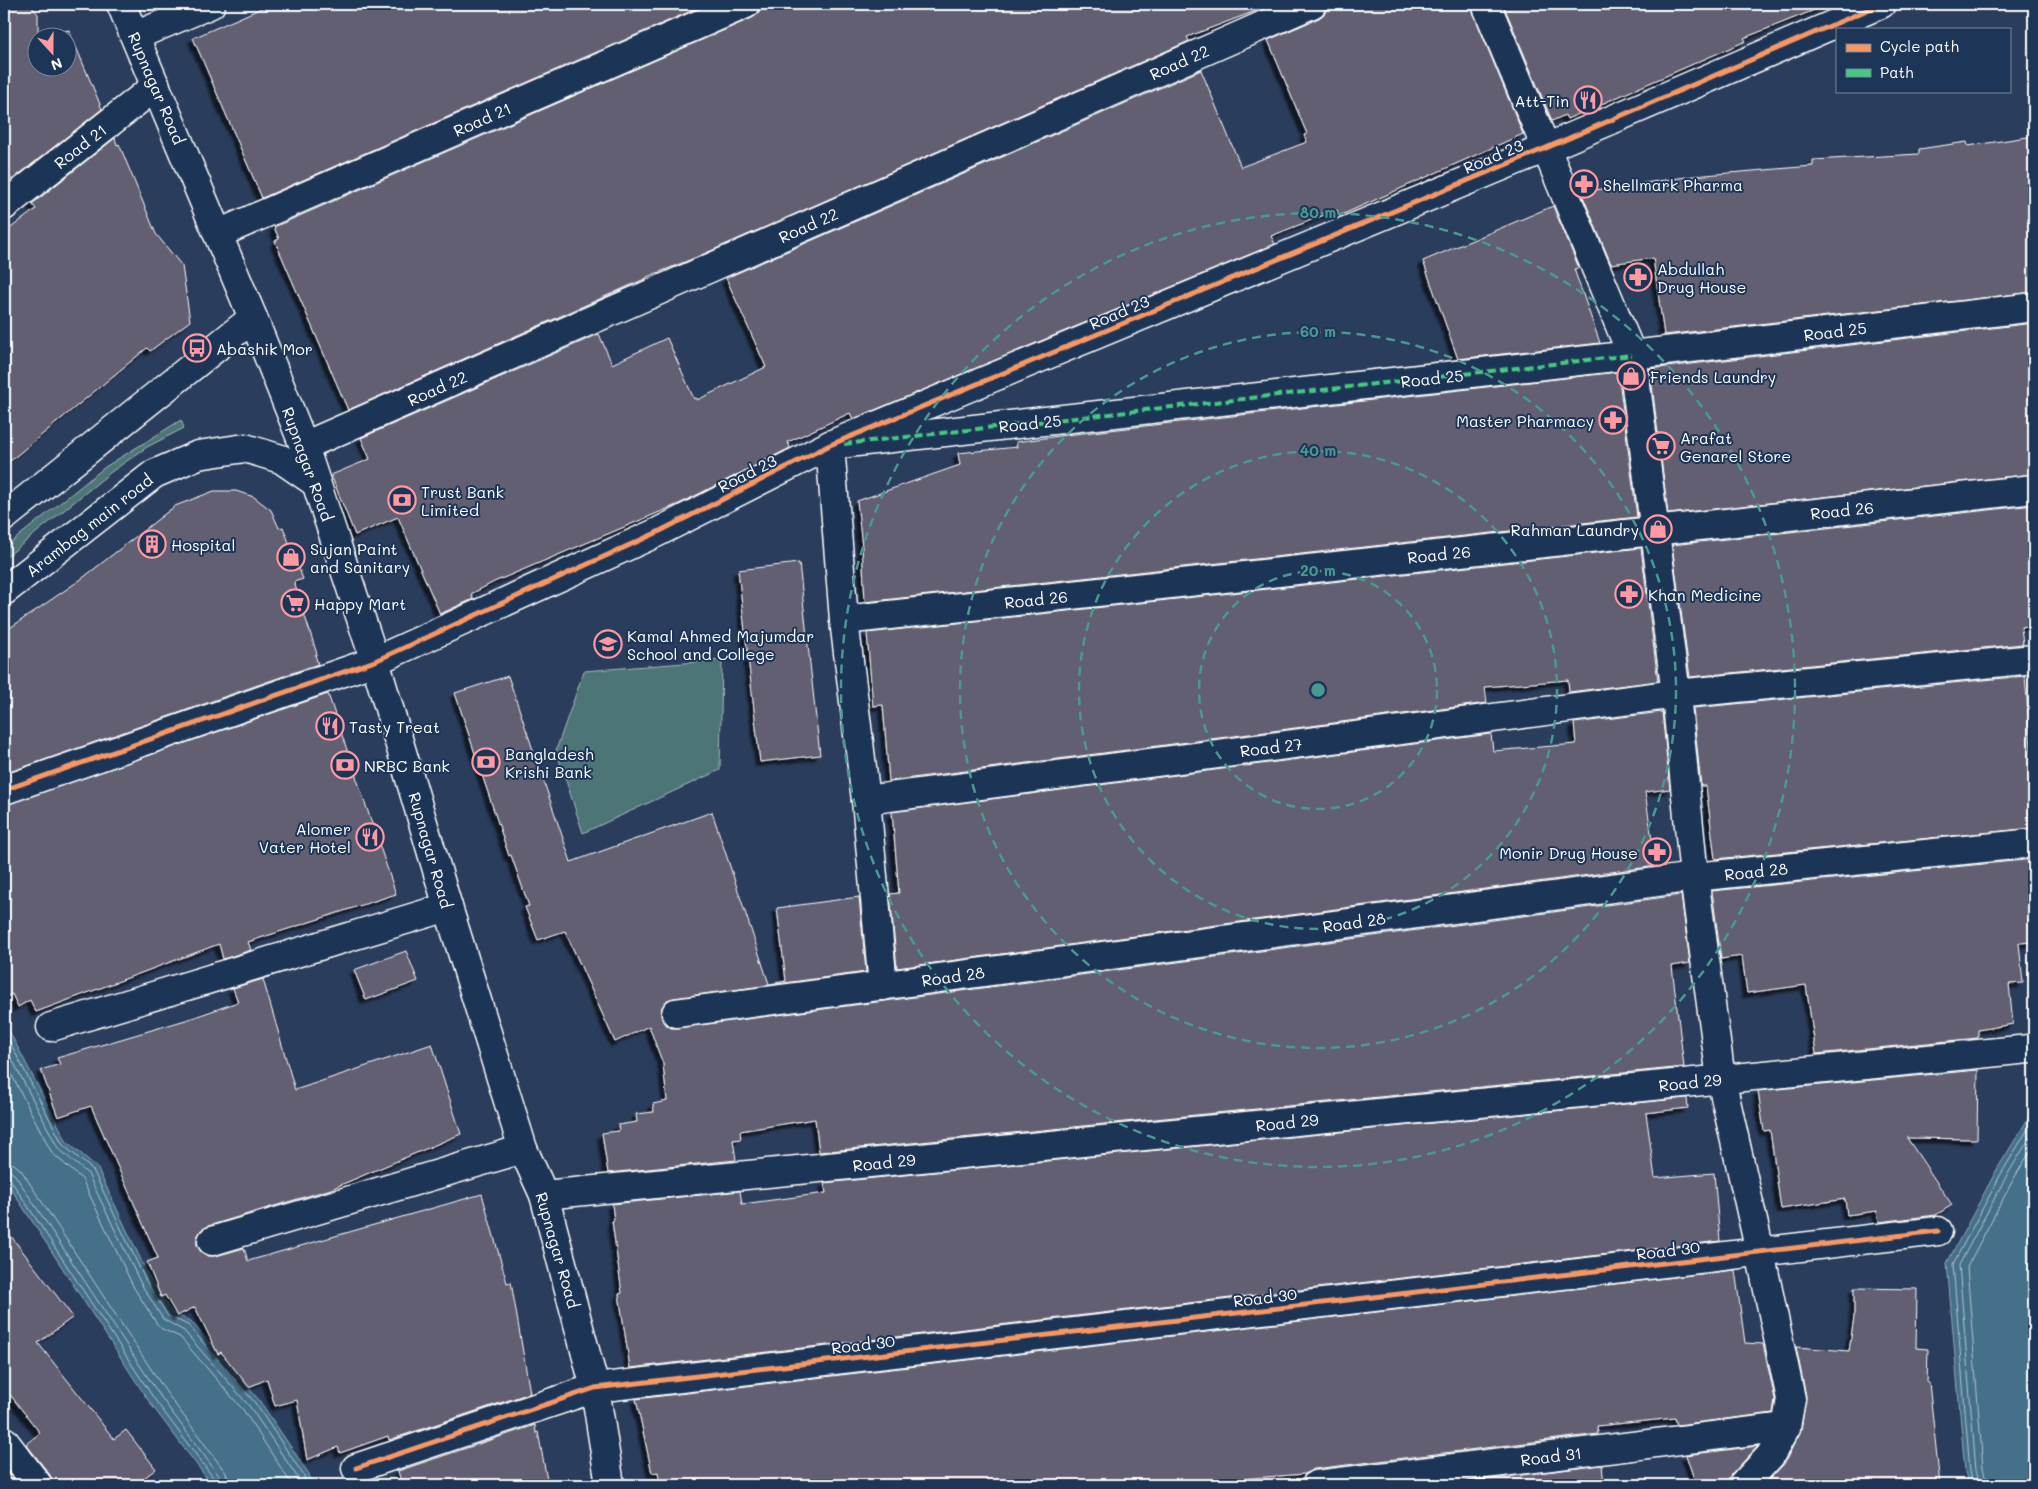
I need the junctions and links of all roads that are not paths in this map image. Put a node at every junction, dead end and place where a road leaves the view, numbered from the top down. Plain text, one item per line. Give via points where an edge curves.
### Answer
1 (121, 4) edge
2 (211, 4) edge
3 (746, 4) edge
4 (1312, 4) edge
5 (1486, 4) edge
6 (1881, 4) edge
7 (136, 36) junction
8 (156, 86) junction
9 (1546, 148) junction
10 (4, 206) edge
11 (218, 234) junction
12 (2034, 307) edge
13 (253, 318) junction
14 (1632, 355) junction
15 (830, 445) junction
16 (304, 446) junction
17 (316, 483) junction
18 (2034, 489) edge
19 (4, 517) edge
20 (1654, 531) junction
21 (4, 591) edge
22 (844, 620) junction
23 (2034, 659) edge
24 (376, 662) junction
25 (1676, 694) junction
26 (4, 790) edge
27 (866, 800) junction
28 (2034, 843) edge
29 (1694, 877) junction
30 (448, 908) junction
31 (883, 986) junction
32 (676, 1013) dead end
33 (51, 1026) dead end
34 (2029, 1049) dead end
35 (1721, 1079) junction
36 (523, 1149) junction
37 (544, 1195) junction
38 (1938, 1231) dead end
39 (212, 1241) dead end
40 (1760, 1252) junction
41 (595, 1388) junction
42 (1786, 1427) junction
43 (4, 1441) edge
44 (356, 1468) dead end
45 (38, 1485) edge
46 (610, 1485) edge
47 (1316, 1485) edge
48 (1743, 1485) edge

1 - 7 street, Rupnagar Road
2 - 7 street
3 - 11 street, Road 21
4 - 16 street, Road 22
5 - 9 street
6 - 9 street, Road 23
7 - 8 street, Rupnagar Road
8 - 10 street, Road 21
8 - 11 street, Rupnagar Road
9 - 14 street
9 - 15 street, Road 23
11 - 13 street, Rupnagar Road
12 - 14 street, Road 25
13 - 16 street, Rupnagar Road
13 - 19 street
14 - 15 street, Road 25
14 - 20 street
15 - 22 street
15 - 24 street, Road 23 via 656,533
16 - 17 street, Rupnagar Road
17 - 21 street, Arambag main road via 281,459 245,448 198,455 154,474
17 - 24 street, Rupnagar Road
18 - 20 street, Road 26
20 - 22 street, Road 26
20 - 25 street
22 - 27 street
23 - 25 street, Road 27
24 - 26 street, Road 23
24 - 30 street, Rupnagar Road
25 - 27 street, Road 27
25 - 29 street
27 - 31 street
28 - 29 street, Road 28
29 - 31 street, Road 28
29 - 35 street
30 - 33 street
30 - 36 street, Rupnagar Road
31 - 32 street, Road 28
34 - 35 street, Road 29
35 - 37 street, Road 29
35 - 40 street
36 - 37 street, Rupnagar Road
36 - 39 street
37 - 41 street, Rupnagar Road
38 - 40 street, Road 30
40 - 41 street, Road 30
40 - 42 street via 1791,1398
41 - 44 street, Road 30
41 - 46 street, Rupnagar Road
42 - 47 street, Road 31
42 - 48 street via 1770,1456
43 - 45 street

